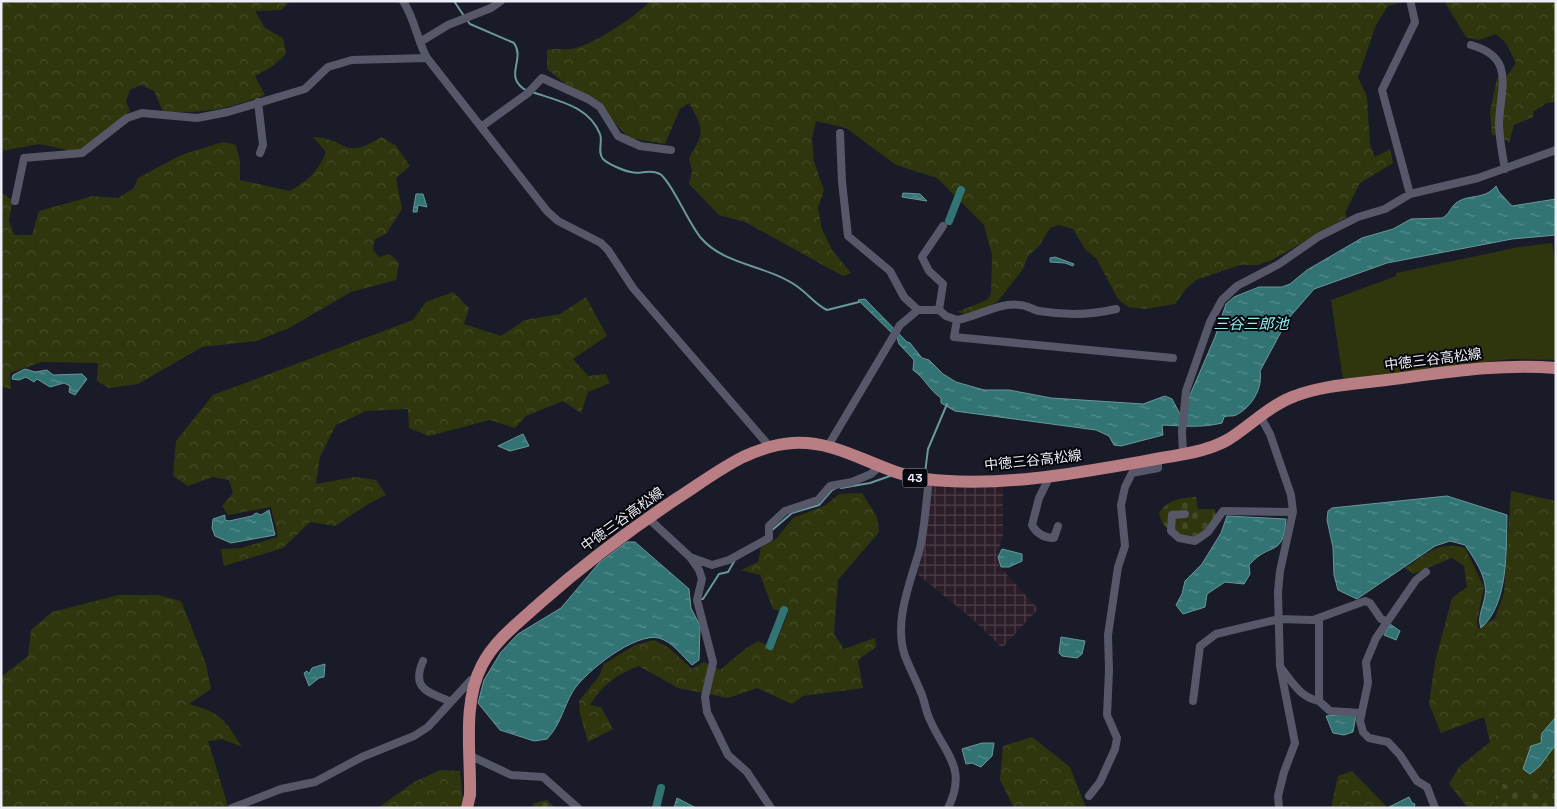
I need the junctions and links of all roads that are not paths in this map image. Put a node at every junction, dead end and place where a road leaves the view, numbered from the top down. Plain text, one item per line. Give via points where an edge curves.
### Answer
1 (403, 1) edge
2 (501, 1) edge
3 (1411, 4) dead end
4 (420, 42) junction
5 (1471, 45) dead end
6 (427, 58) junction
7 (258, 102) junction
8 (481, 127) junction
9 (840, 133) dead end
10 (672, 150) dead end
11 (1556, 150) edge
12 (260, 153) dead end
13 (1504, 169) junction
14 (1410, 194) junction
15 (15, 201) dead end
16 (943, 226) dead end
17 (1116, 309) dead end
18 (918, 310) junction
19 (939, 310) junction
20 (957, 320) junction
21 (1173, 358) dead end
22 (1556, 368) edge
23 (1260, 416) junction
24 (828, 446) junction
25 (770, 447) junction
26 (1183, 455) junction
27 (1158, 458) junction
28 (880, 466) junction
29 (1050, 476) junction
30 (930, 480) junction
31 (1293, 512) junction
32 (1185, 514) dead end
33 (648, 518) junction
34 (1058, 526) dead end
35 (690, 557) junction
36 (1426, 572) dead end
37 (1319, 618) junction
38 (1279, 619) junction
39 (1386, 621) junction
40 (423, 661) dead end
41 (1280, 666) junction
42 (476, 680) junction
43 (450, 701) junction
44 (1193, 701) dead end
45 (1319, 701) junction
46 (1361, 713) junction
47 (470, 756) junction
48 (1089, 796) dead end
49 (232, 808) edge
50 (467, 808) edge
51 (578, 808) edge
52 (771, 808) edge
53 (948, 808) edge
54 (1279, 808) edge
55 (1435, 808) edge

1 - 4 street
2 - 4 street
3 - 14 street via 1415,22 1382,90
4 - 6 street
5 - 13 street via 1490,52 1502,70 1499,122
6 - 7 street via 352,60 328,67 305,89
6 - 8 street
7 - 12 street via 263,145
7 - 15 street via 198,118 142,114 127,118 82,153 24,158
8 - 10 street via 531,91 542,78 600,107 618,136 640,146
8 - 25 street via 547,212 608,250 639,295
9 - 18 street via 848,236 890,271 904,297
11 - 13 street
13 - 14 street
14 - 26 street via 1385,209 1358,217 1318,237 1279,264 1237,286 1222,300 1210,322 1186,391
16 - 19 street via 922,256 929,270 943,284
17 - 20 street via 1070,314 1038,311 1020,305 992,309 972,318
18 - 19 street
18 - 24 street via 897,329
19 - 20 street
20 - 21 street via 954,337
22 - 23 main road, 中徳三谷高松線 / 43 via 1486,368 1318,390 1284,400
23 - 26 main road, 中徳三谷高松線 / 43 via 1217,445
23 - 31 street via 1270,434 1291,495
24 - 25 main road, 中徳三谷高松線 / 43 via 793,443
24 - 28 main road, 中徳三谷高松線 / 43
25 - 33 main road, 中徳三谷高松線 / 43 via 727,466
26 - 27 main road, 中徳三谷高松線 / 43
27 - 29 main road, 中徳三谷高松線 / 43
27 - 48 street via 1158,468 1132,473 1128,477 1123,496 1125,546 1118,567 1108,635 1107,715 1117,738 1100,782
28 - 30 main road, 中徳三谷高松線 / 43
28 - 35 street via 852,482 830,486 818,500 785,511 769,526 769,538 729,560 712,565
29 - 30 main road, 中徳三谷高松線 / 43 via 998,481
29 - 34 street via 1039,498 1032,526 1036,533 1048,538 1054,538
30 - 53 street via 920,546 908,586 901,629 904,655 923,696 929,719 951,758 956,775 956,792
31 - 32 street via 1223,511 1208,532 1195,541 1179,538 1171,531 1172,515
31 - 38 street via 1280,571
33 - 35 street
33 - 42 main road, 中徳三谷高松線 / 43 via 598,554 516,624 491,651
35 - 52 street via 702,579 697,600 713,662 705,697 707,712 728,754 747,772
36 - 39 street via 1416,580
37 - 38 street
37 - 39 street via 1365,601
37 - 45 street
38 - 41 street
38 - 44 street via 1216,634 1200,646
39 - 46 street via 1366,662 1368,682
40 - 43 street via 419,670 421,686
41 - 45 street via 1299,692
41 - 54 street via 1295,742 1278,796
42 - 43 street via 471,680
42 - 47 main road, 中徳三谷高松線 / 43 via 470,713
43 - 49 street via 428,727 414,736 362,757 315,782 281,789
45 - 46 street via 1330,711
46 - 55 street via 1363,732 1369,738 1388,742 1417,781 1427,787
47 - 50 main road, 中徳三谷高松線 / 43
47 - 51 street via 511,775 543,777

